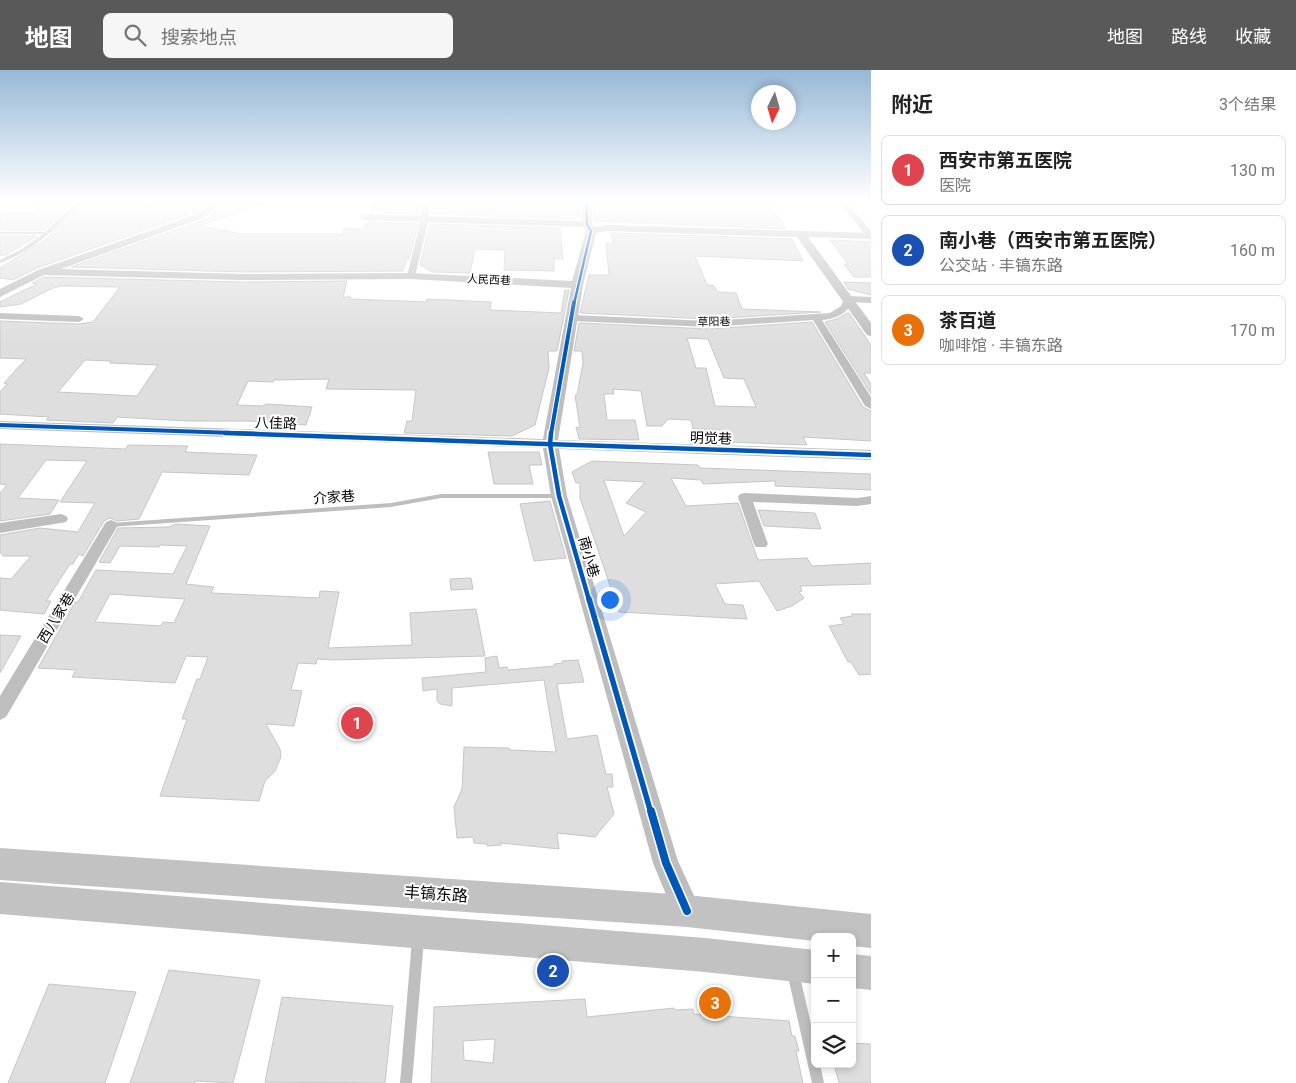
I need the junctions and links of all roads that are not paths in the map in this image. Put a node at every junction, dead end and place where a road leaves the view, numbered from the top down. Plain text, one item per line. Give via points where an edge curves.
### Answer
1 (26, 248) edge
2 (109, 248) edge
3 (418, 248) edge
4 (585, 248) edge
5 (811, 248) edge
6 (0, 262) edge
7 (42, 272) junction
8 (411, 276) junction
9 (577, 285) junction
10 (0, 294) edge
11 (848, 299) junction
12 (871, 300) edge
13 (0, 316) edge
14 (816, 317) junction
15 (572, 318) junction
16 (78, 319) dead end
17 (871, 332) edge
18 (871, 406) edge
19 (0, 425) edge
20 (550, 444) junction
21 (871, 455) edge
22 (558, 496) junction
23 (871, 500) edge
24 (61, 518) dead end
25 (111, 525) joint
26 (0, 528) edge
27 (761, 544) dead end
28 (0, 712) edge
29 (0, 864) edge
30 (0, 898) edge
31 (687, 911) junction
32 (871, 930) edge
33 (418, 932) junction
34 (803, 966) edge
35 (856, 971) edge
36 (871, 973) edge
37 (406, 1083) edge
38 (818, 1083) edge

1 - 6 lane
2 - 7 street
3 - 8 street
4 - 9 street, 南小巷
5 - 11 street
7 - 8 street, 人民西巷 via 242,277
7 - 10 street
8 - 9 street, 人民西巷
9 - 15 street, 南小巷
11 - 12 street
11 - 14 street, 草阳巷 via 845,307 832,316
11 - 17 street
13 - 16 street
14 - 15 street, 草阳巷 via 709,324
14 - 18 street
15 - 20 street, 南小巷
19 - 20 street, 八佳路
20 - 21 street, 明觉巷
20 - 22 street, 南小巷
22 - 25 lane, 介家巷 via 441,496 391,505
22 - 31 street, 南小巷 via 666,863
23 - 27 street via 745,497
24 - 26 street
25 - 28 street, 西八家巷
29 - 31 main road, 丰镐东路
30 - 33 main road
31 - 32 main road, 丰镐东路
33 - 34 main road
33 - 37 lane
34 - 38 lane
35 - 36 main road

